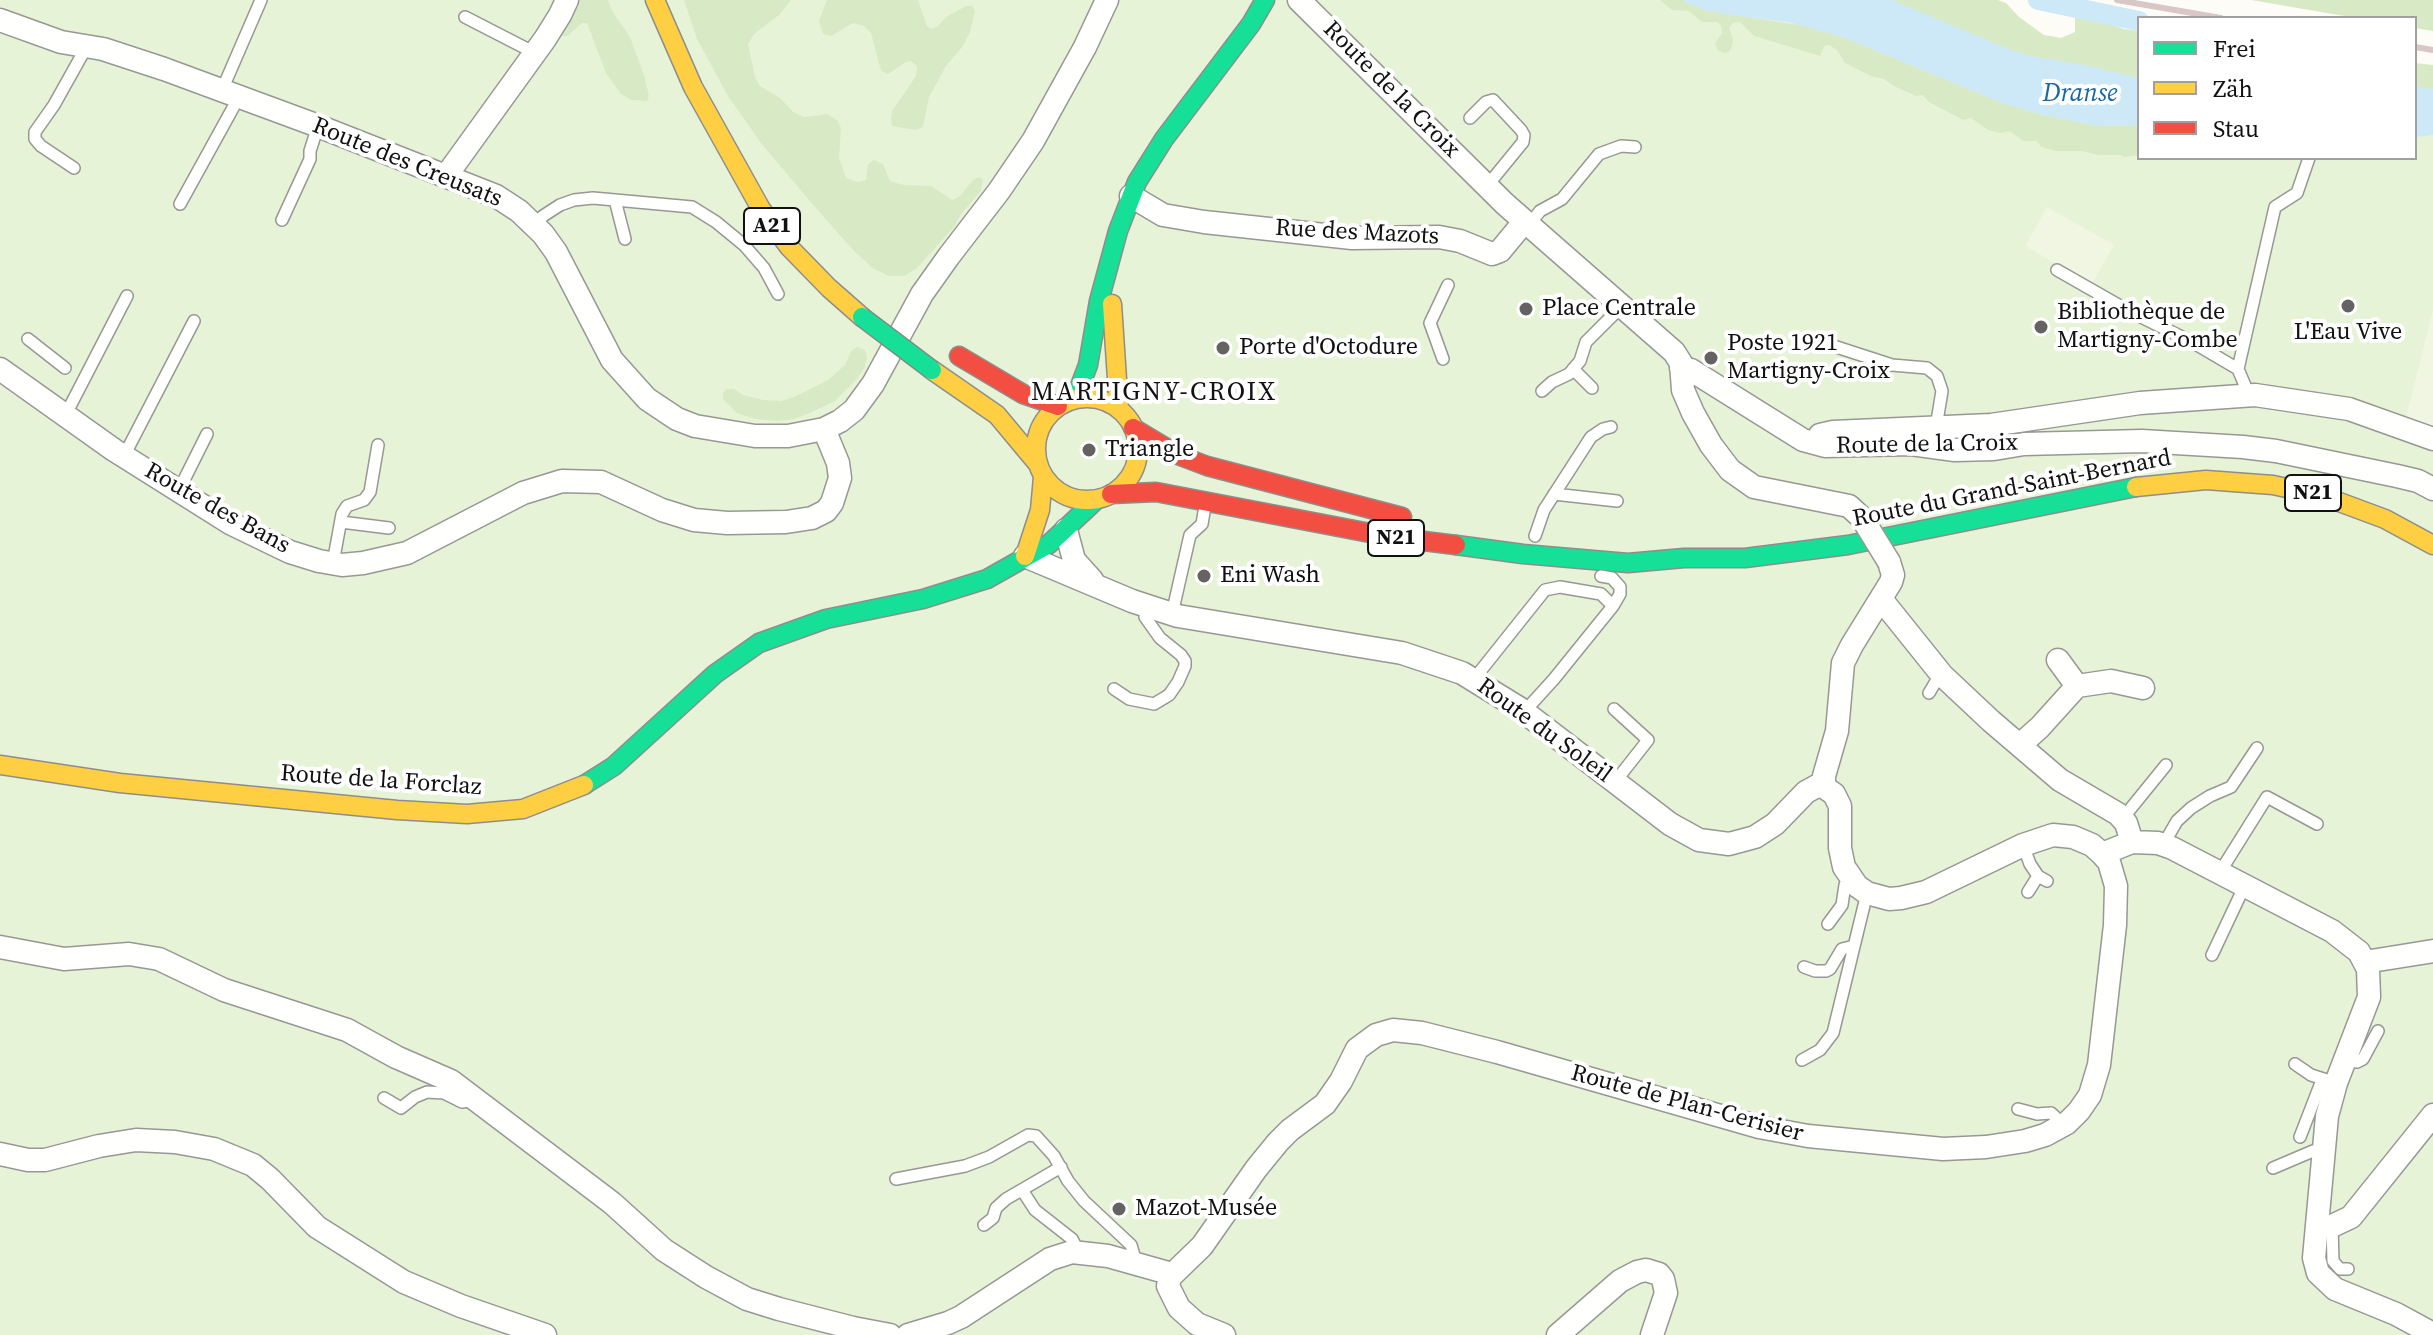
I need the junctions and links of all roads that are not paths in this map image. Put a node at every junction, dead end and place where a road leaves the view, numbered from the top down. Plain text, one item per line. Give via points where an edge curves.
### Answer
1 (261, 0) edge
2 (567, 0) edge
3 (655, 0) edge
4 (1107, 0) edge
5 (1265, 0) edge
6 (1299, 0) edge
7 (465, 17) dead end
8 (0, 20) edge
9 (87, 46) junction
10 (535, 53) junction
11 (230, 94) junction
12 (708, 115) junction
13 (1470, 118) dead end
14 (318, 126) junction
15 (1635, 147) dead end
16 (2308, 160) edge
17 (74, 168) dead end
18 (446, 176) junction
19 (1487, 186) junction
20 (771, 190) dead end
21 (615, 200) junction
22 (1128, 203) junction
23 (180, 204) dead end
24 (282, 220) dead end
25 (1526, 224) junction
26 (535, 225) junction
27 (625, 239) dead end
28 (1111, 261) junction
29 (2057, 270) dead end
30 (1448, 285) dead end
31 (778, 294) dead end
32 (127, 296) dead end
33 (889, 304) dead end
34 (1622, 306) junction
35 (194, 321) dead end
36 (922, 331) dead end
37 (28, 339) dead end
38 (1818, 341) dead end
39 (943, 346) dead end
40 (1443, 359) dead end
41 (65, 368) dead end
42 (1681, 368) junction
43 (0, 369) edge
44 (1573, 369) junction
45 (2238, 369) junction
46 (1592, 388) dead end
47 (1542, 391) dead end
48 (2249, 395) junction
49 (1066, 402) junction
50 (1119, 409) junction
51 (64, 416) junction
52 (1611, 427) dead end
53 (1936, 427) junction
54 (1133, 428) junction
55 (824, 429) junction
56 (207, 434) dead end
57 (2433, 439) edge
58 (1803, 440) junction
59 (378, 445) dead end
60 (124, 456) junction
61 (1040, 470) junction
62 (2433, 489) edge
63 (179, 490) junction
64 (1554, 494) junction
65 (1104, 497) junction
66 (1205, 501) junction
67 (1617, 501) dead end
68 (1414, 520) dead end
69 (341, 522) junction
70 (389, 528) dead end
71 (1066, 530) junction
72 (1527, 535) joint
73 (1554, 538) dead end
74 (1584, 541) dead end
75 (2433, 545) edge
76 (1025, 556) junction
77 (1684, 558) junction
78 (333, 563) junction
79 (1592, 576) dead end
80 (1095, 584) junction
81 (1881, 599) junction
82 (1613, 606) junction
83 (1147, 607) junction
84 (1172, 614) junction
85 (2058, 660) dead end
86 (1941, 673) junction
87 (1474, 679) junction
88 (2077, 686) junction
89 (2143, 688) dead end
90 (1114, 689) dead end
91 (1929, 693) dead end
92 (1614, 709) dead end
93 (1524, 712) junction
94 (2020, 745) junction
95 (2257, 748) dead end
96 (0, 765) edge
97 (2166, 765) dead end
98 (1615, 782) junction
99 (1824, 787) junction
100 (2123, 818) junction
101 (2317, 824) dead end
102 (2132, 842) junction
103 (2023, 845) junction
104 (2163, 845) junction
105 (2102, 854) junction
106 (2220, 872) junction
107 (1850, 877) junction
108 (2245, 885) junction
109 (2028, 892) dead end
110 (1867, 893) junction
111 (1828, 924) dead end
112 (1854, 946) junction
113 (0, 947) edge
114 (2433, 951) edge
115 (2212, 955) dead end
116 (2365, 962) junction
117 (1804, 967) dead end
118 (2378, 1031) dead end
119 (1802, 1060) dead end
120 (2345, 1060) junction
121 (2295, 1064) dead end
122 (2329, 1081) junction
123 (384, 1098) dead end
124 (475, 1098) junction
125 (2018, 1109) dead end
126 (2433, 1115) edge
127 (2064, 1125) junction
128 (2300, 1137) dead end
129 (2324, 1150) junction
130 (0, 1154) edge
131 (1061, 1167) junction
132 (2273, 1168) dead end
133 (896, 1179) dead end
134 (1022, 1190) junction
135 (984, 1225) dead end
136 (2325, 1227) junction
137 (1078, 1251) junction
138 (1136, 1262) junction
139 (2348, 1269) dead end
140 (1170, 1280) junction
141 (2432, 1331) edge
142 (545, 1335) edge
143 (890, 1335) edge
144 (908, 1335) edge
145 (1224, 1335) edge
146 (1558, 1335) edge
147 (1652, 1335) edge

1 - 11 lane
2 - 10 street
3 - 12 main road, A21
4 - 55 street, Route des Creusats via 1033,141 922,294 873,384 854,410
5 - 22 main road via 1164,139
6 - 19 street, Route de la Croix
7 - 10 lane
8 - 9 street, Route des Creusats
9 - 11 street, Route des Creusats
9 - 17 lane via 35,132 41,146
10 - 18 street
11 - 14 street, Route des Creusats
11 - 23 lane
12 - 20 main road, A21
12 - 61 main road, A21, bridge via 750,192 809,267 862,317 997,415
13 - 19 lane via 1493,100 1524,135
14 - 18 street, Route des Creusats
14 - 24 lane via 310,159
15 - 25 lane via 1599,154 1562,199
16 - 45 lane via 2297,193 2275,207
18 - 26 street, Route des Creusats via 496,196
19 - 25 street, Route de la Croix
21 - 26 lane via 574,200
21 - 27 lane
21 - 31 lane via 692,207 744,245
22 - 25 street, Rue des Mazots via 1204,222 1352,238 1439,237 1492,254
22 - 28 main road
25 - 34 street, Route de la Croix
26 - 55 street, Route des Creusats via 556,252 612,360 663,411 695,426 741,435 788,436
28 - 49 main road via 1088,365
28 - 50 main road
29 - 45 lane
30 - 40 lane via 1430,323
32 - 51 lane
33 - 36 main road
34 - 42 street, Route de la Croix via 1674,352
34 - 44 lane via 1586,342
35 - 60 lane
37 - 41 lane
38 - 53 lane via 1892,365 1927,368 1937,376 1942,391
39 - 49 main road via 1010,387
42 - 58 street, Route de la Croix
42 - 81 street, bridge via 1685,398 1711,445 1737,477 1763,490 1849,506 1862,518 1892,569
43 - 51 street, Route des Bans
44 - 46 lane
44 - 47 lane
45 - 48 lane
48 - 53 street
48 - 57 street via 2349,409
49 - 50 main road via 1098,398
49 - 61 main road via 1041,425 1035,444
50 - 54 main road, N21
51 - 60 street, Route des Bans
52 - 64 lane via 1591,437
53 - 58 street via 1833,432
54 - 65 main road via 1136,465 1127,481
54 - 68 main road, N21 via 1207,466
55 - 78 street, Route des Bans via 840,478 832,503 812,518 763,523 694,520 601,482 562,481 523,493 407,553 363,563
56 - 63 lane
58 - 62 street, Route de la Croix via 1825,446 1911,444 1955,450 2142,441 2243,447 2343,464
59 - 69 lane via 368,497 347,506
60 - 63 street, Route des Bans
61 - 65 main road, Route du Grand-Saint-Bernard / N21 via 1063,495 1078,500
61 - 76 main road via 1040,510
63 - 78 street, Route des Bans via 273,545
64 - 67 lane
64 - 72 lane
65 - 66 main road, Route du Grand-Saint-Bernard / N21 via 1156,492
65 - 71 main road, Route de la Forclaz
66 - 77 main road, Route du Grand-Saint-Bernard / N21 via 1522,561
66 - 84 lane via 1202,524 1190,535
69 - 70 lane
69 - 78 lane
71 - 76 main road, Route de la Forclaz
71 - 80 street via 1074,560
72 - 73 main road
74 - 77 main road, Route du Grand-Saint-Bernard / N21
75 - 77 main road, Route du Grand-Saint-Bernard / N21 via 2385,519 2301,490 2194,480 1848,545 1745,558
76 - 80 street, Route du Soleil
76 - 96 main road, Route de la Forclaz via 954,591 826,619 759,643 715,674 614,766 523,809 467,814 397,810 120,783
79 - 82 lane via 1617,583 1620,594
80 - 83 street, Route du Soleil
81 - 86 street
81 - 99 street via 1843,663 1837,731
82 - 87 lane via 1594,591 1545,590
82 - 93 lane
83 - 84 street, Route du Soleil
83 - 90 lane via 1145,617 1185,666 1169,695 1154,704 1129,699
84 - 87 street, Route du Soleil via 1402,653
85 - 88 street
86 - 91 lane
86 - 94 street
87 - 93 street, Route du Soleil
88 - 89 street via 2111,681
88 - 94 street
92 - 98 lane via 1648,740
93 - 98 street, Route du Soleil
94 - 100 street via 2060,780
95 - 104 lane via 2231,787 2191,808
97 - 100 lane
98 - 99 street, Route du Soleil via 1684,833 1729,844 1766,831 1806,792
99 - 107 street via 1840,806 1840,848
100 - 102 street
101 - 106 lane via 2267,797
102 - 104 street
102 - 105 street
103 - 105 street via 2064,835 2083,840
103 - 109 lane via 2043,879
103 - 110 street via 1914,896 1889,899
104 - 106 street
105 - 127 street, Route de Plan-Cerisier via 2113,873 2117,905 2099,1065 2085,1104
106 - 108 street
107 - 110 street
107 - 111 lane via 1842,905
108 - 115 lane
108 - 116 street via 2343,937
110 - 112 lane
112 - 117 lane via 1842,949 1826,971
112 - 119 lane via 1833,1033 1820,1050
113 - 124 street via 64,959 129,954 159,959 224,990 347,1030 446,1077
114 - 116 street
116 - 120 street via 2369,997
118 - 120 lane via 2363,1059
120 - 122 street
121 - 122 lane
122 - 128 lane
122 - 129 street
123 - 124 lane via 401,1108 427,1092 462,1102
124 - 143 street via 682,1262 747,1299
125 - 127 lane via 2051,1113
126 - 136 street via 2359,1208 2345,1221
127 - 140 street, Route de Plan-Cerisier via 2025,1141 1967,1149 1808,1136 1759,1127 1497,1052 1393,1030 1363,1043 1325,1104 1278,1142 1202,1246
129 - 132 lane
129 - 136 street
130 - 142 street via 45,1160 145,1140 214,1149 253,1165 317,1227 404,1282
131 - 133 lane via 1032,1135 965,1166
131 - 134 lane
131 - 138 lane via 1084,1201 1131,1245
134 - 135 lane via 999,1204
134 - 137 lane
136 - 139 lane via 2333,1261
136 - 141 street via 2314,1258 2328,1285
137 - 138 street
137 - 144 street via 1050,1259 951,1322
138 - 140 street
140 - 145 street via 1174,1301 1187,1316
146 - 147 street via 1620,1281 1646,1270 1659,1274 1666,1293

